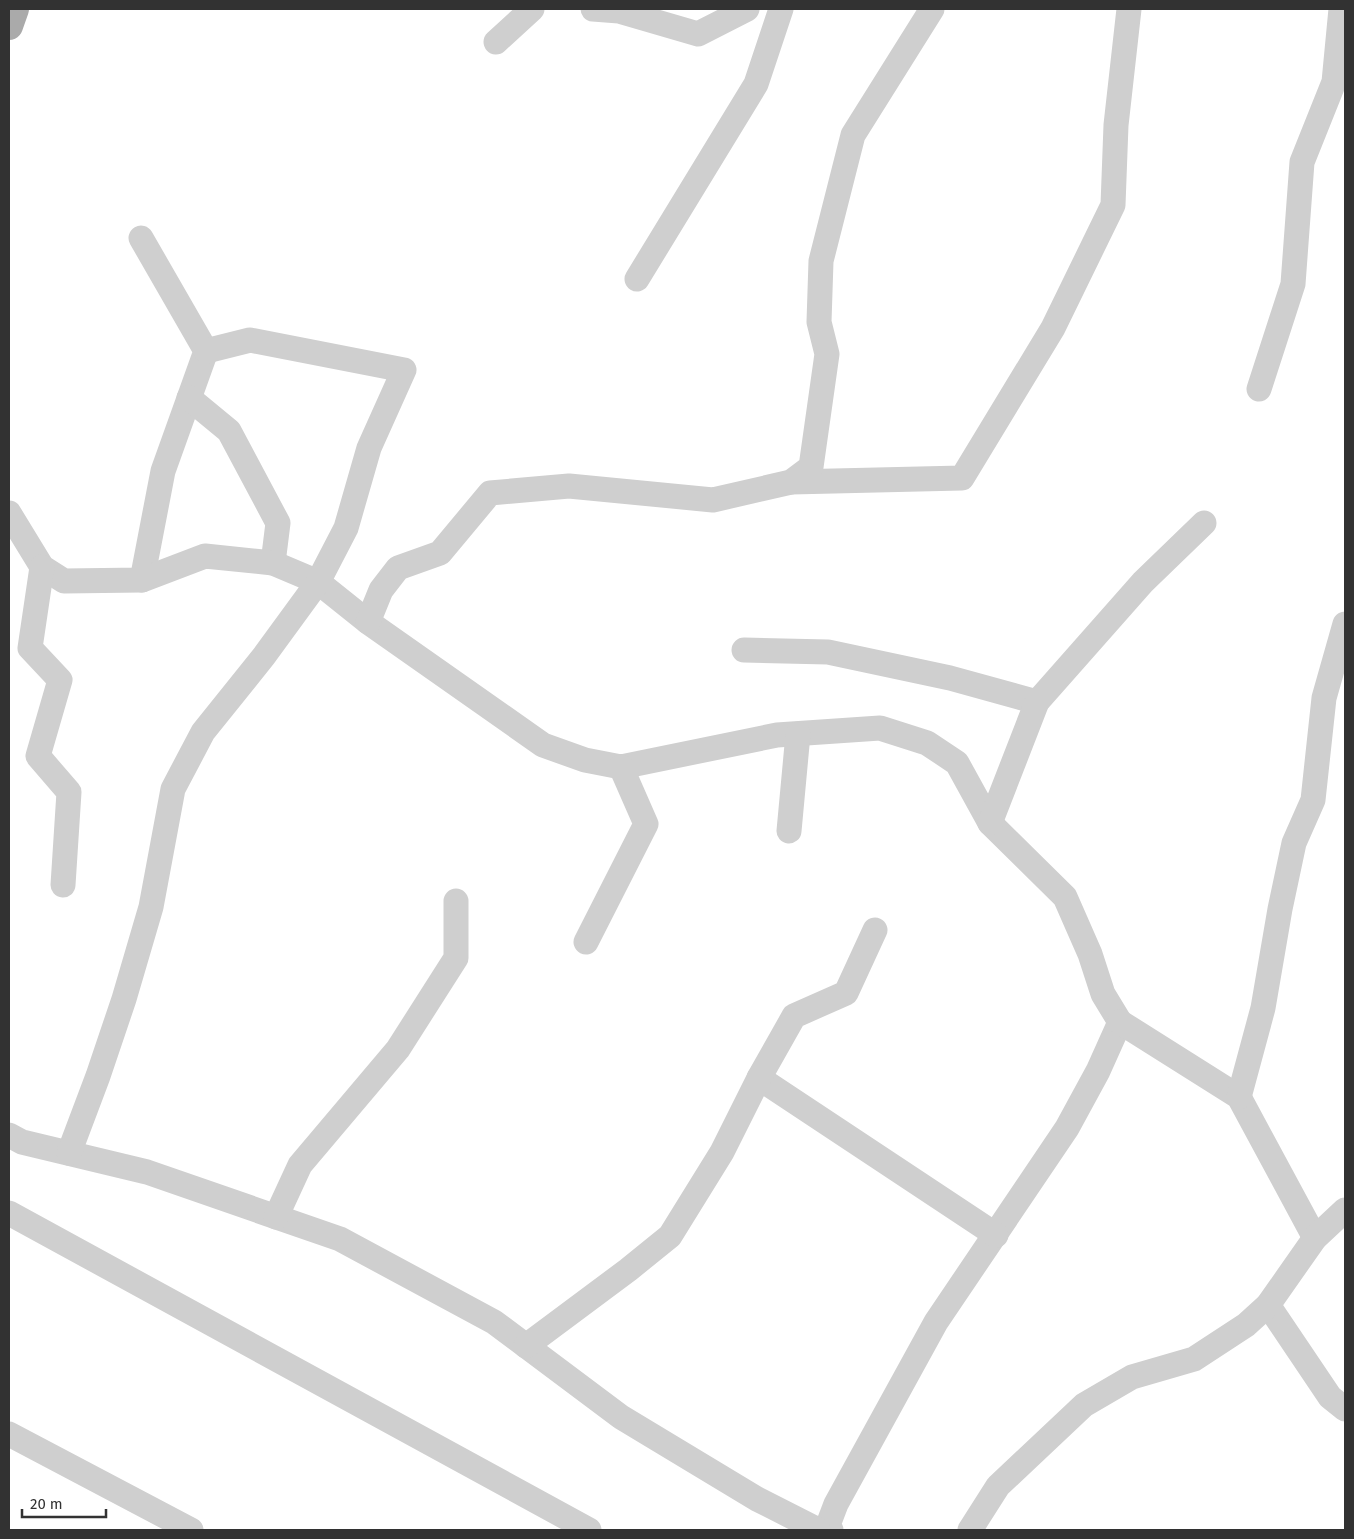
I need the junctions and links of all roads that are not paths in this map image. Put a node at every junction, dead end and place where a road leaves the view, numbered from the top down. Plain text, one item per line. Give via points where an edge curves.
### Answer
1 (15, 9) edge
2 (532, 9) edge
3 (593, 9) edge
4 (747, 9) edge
5 (781, 9) edge
6 (932, 9) edge
7 (1129, 9) edge
8 (1340, 9) edge
9 (9, 26) edge
10 (496, 42) dead end
11 (1334, 112) edge
12 (141, 238) dead end
13 (637, 280) dead end
14 (206, 351) junction
15 (1259, 389) dead end
16 (189, 398) junction
17 (792, 482) junction
18 (9, 513) edge
19 (1204, 522) dead end
20 (273, 563) junction
21 (42, 568) junction
22 (142, 580) junction
23 (318, 582) junction
24 (368, 622) junction
25 (1345, 624) edge
26 (744, 650) dead end
27 (1037, 702) junction
28 (798, 734) junction
29 (621, 767) junction
30 (990, 822) junction
31 (789, 831) dead end
32 (63, 885) dead end
33 (456, 901) dead end
34 (875, 930) dead end
35 (586, 942) dead end
36 (1120, 1022) junction
37 (759, 1078) junction
38 (1239, 1097) junction
39 (9, 1135) edge
40 (68, 1153) junction
41 (1345, 1210) edge
42 (9, 1213) edge
43 (276, 1217) junction
44 (996, 1235) junction
45 (1315, 1238) junction
46 (1268, 1305) junction
47 (526, 1346) junction
48 (1345, 1409) edge
49 (9, 1434) edge
50 (191, 1530) edge
51 (589, 1530) edge
52 (818, 1530) edge
53 (831, 1530) edge
54 (970, 1530) edge

1 - 9 main road
2 - 10 street
3 - 4 street via 619,11 698,34
5 - 13 street via 756,84
6 - 17 street via 853,135 821,261 819,322 827,354 811,467
7 - 17 street via 1116,125 1113,206 1053,328 962,478
8 - 11 street
11 - 15 street via 1302,162 1293,284
12 - 14 street
14 - 16 street
14 - 23 street via 250,340 404,370 369,448 346,528
16 - 20 street via 229,431 278,524
16 - 22 street via 163,471
17 - 24 street via 713,500 569,486 490,492 440,553 398,568 381,590
18 - 21 street
19 - 27 street via 1143,582
20 - 22 street via 205,556
20 - 23 street
21 - 22 street via 64,581
21 - 32 street via 30,648 60,680 38,756 69,792
23 - 24 street
23 - 40 street via 203,732 173,789 151,907 124,999
24 - 29 street via 543,745 586,760
25 - 38 street via 1324,698 1313,800 1294,843 1263,1008
26 - 27 street via 828,652 950,678
27 - 30 street
28 - 29 street
28 - 30 street via 880,728 927,743 957,763
28 - 31 street
29 - 35 street via 646,824
30 - 36 street via 1065,896 1103,994
33 - 43 street via 456,958 398,1049 300,1165
34 - 37 street via 846,993 794,1016
36 - 38 street
36 - 44 street via 1067,1128
37 - 44 street
37 - 47 street via 722,1152 670,1236
38 - 45 street
39 - 40 street via 22,1142
40 - 43 street via 147,1172
41 - 45 street
42 - 51 street
43 - 47 street via 340,1239 494,1322
44 - 53 street via 936,1322 836,1504 828,1525
45 - 46 street
46 - 48 street via 1330,1397
46 - 54 street via 1246,1325 1194,1359 1132,1377 1084,1405 998,1486
47 - 52 street via 621,1417 757,1499
49 - 50 street

